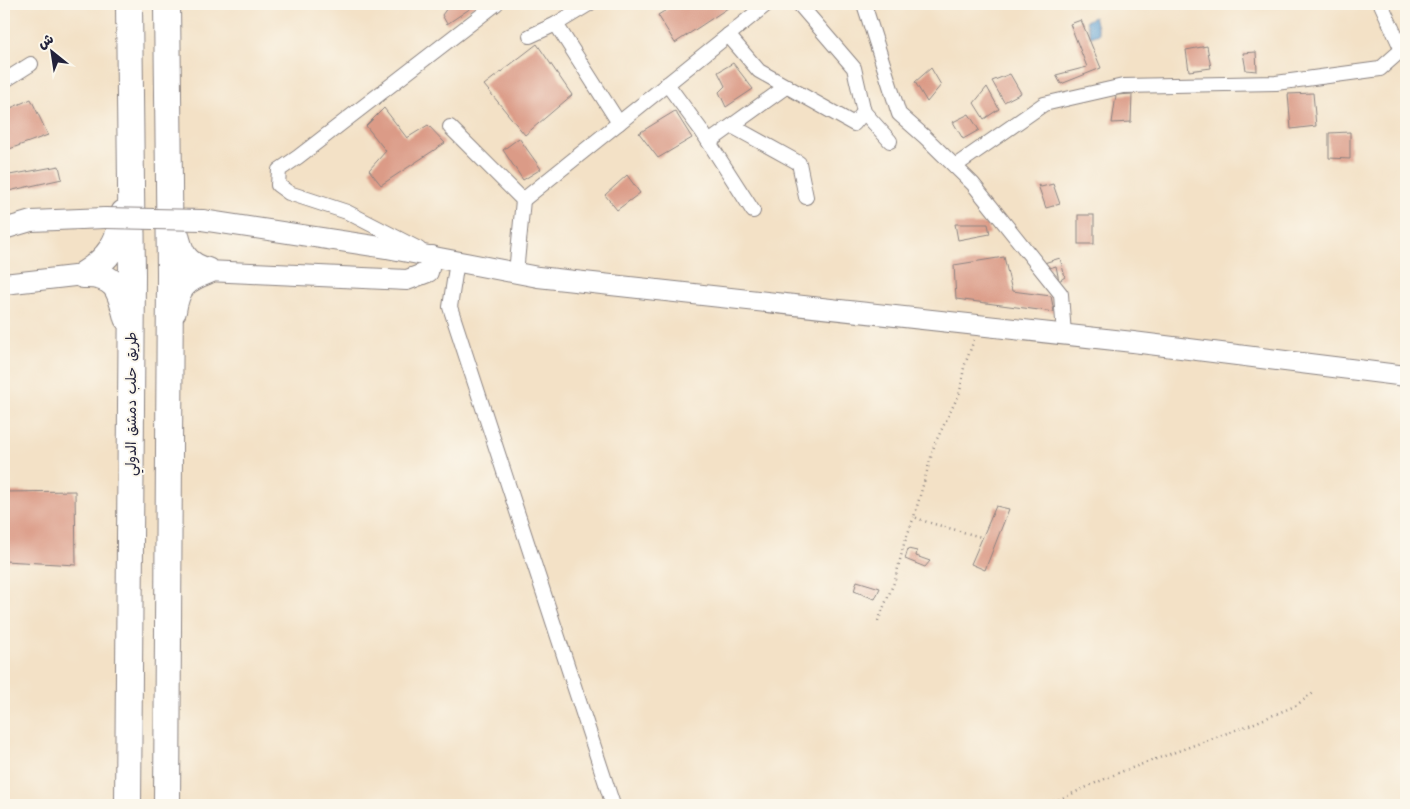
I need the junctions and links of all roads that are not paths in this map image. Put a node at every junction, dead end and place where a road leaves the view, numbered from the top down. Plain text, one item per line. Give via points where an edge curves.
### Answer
1 (129, 4) edge
2 (167, 4) edge
3 (496, 4) edge
4 (589, 4) edge
5 (767, 4) edge
6 (799, 4) edge
7 (864, 4) edge
8 (1381, 4) edge
9 (556, 24) junction
10 (728, 35) junction
11 (530, 36) dead end
12 (1404, 48) edge
13 (31, 64) dead end
14 (4, 81) edge
15 (667, 84) junction
16 (787, 86) junction
17 (864, 112) junction
18 (619, 123) junction
19 (732, 126) junction
20 (450, 127) dead end
21 (890, 141) dead end
22 (709, 142) junction
23 (955, 166) junction
24 (131, 172) junction
25 (806, 197) dead end
26 (169, 200) junction
27 (523, 200) junction
28 (753, 211) dead end
29 (4, 229) edge
30 (432, 256) junction
31 (457, 261) junction
32 (207, 271) junction
33 (516, 273) junction
34 (83, 275) junction
35 (4, 284) edge
36 (1064, 334) junction
37 (132, 338) junction
38 (170, 339) junction
39 (1406, 376) edge
40 (128, 805) edge
41 (167, 805) edge
42 (613, 805) edge

1 - 24 highway, طريق حلب دمشق الدولي
2 - 26 highway
3 - 30 street via 279,170 278,185 289,193 347,212
4 - 9 street
5 - 10 street
6 - 17 street via 854,68
7 - 23 street via 899,114
8 - 12 street
9 - 11 street
9 - 18 street
10 - 15 street
10 - 16 street via 759,71
12 - 23 street via 1380,69 1276,83 1123,86 1044,104
13 - 14 street
15 - 18 street
15 - 22 street
16 - 17 street via 854,124
16 - 19 street
17 - 21 street
18 - 27 street
19 - 22 street
19 - 25 street via 799,163
20 - 27 street
22 - 28 street
23 - 36 street via 1061,294
24 - 34 highway via 121,232 99,265
24 - 37 highway, طريق حلب دمشق الدولي
26 - 32 highway via 178,248 186,261
26 - 38 highway
27 - 33 street
29 - 30 main road, bridge via 31,221 105,218 202,220
30 - 31 main road
30 - 32 main road via 428,272 407,280
31 - 33 main road
31 - 42 street via 450,307
32 - 38 highway via 183,283 175,297
33 - 36 main road
34 - 35 main road
34 - 37 highway via 98,274 117,288
36 - 39 main road
37 - 40 highway, طريق حلب دمشق الدولي
38 - 41 highway

